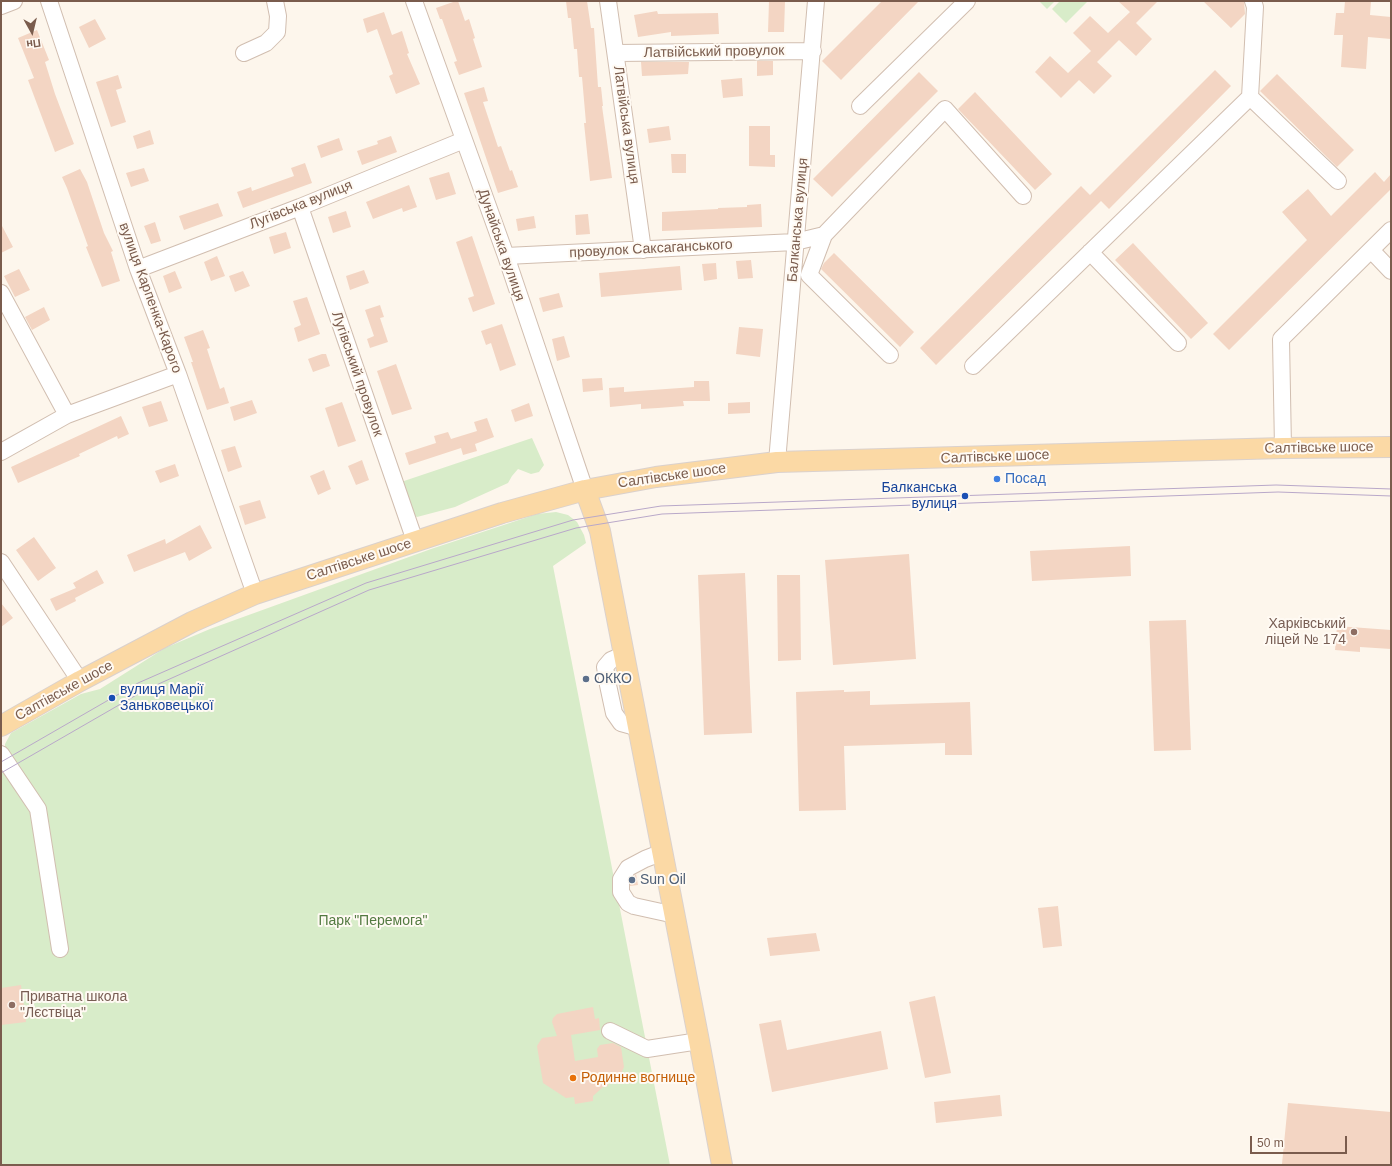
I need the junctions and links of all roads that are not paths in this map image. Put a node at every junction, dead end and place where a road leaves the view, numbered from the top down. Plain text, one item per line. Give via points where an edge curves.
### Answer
1 (14, 1) edge
2 (49, 1) edge
3 (275, 1) edge
4 (414, 1) edge
5 (608, 1) edge
6 (816, 1) edge
7 (967, 1) edge
8 (1253, 1) edge
9 (1, 6) edge
10 (813, 51) junction
11 (244, 53) dead end
12 (616, 53) junction
13 (1250, 97) junction
14 (860, 106) dead end
15 (464, 140) junction
16 (1338, 181) dead end
17 (1023, 196) dead end
18 (300, 207) junction
19 (1391, 230) edge
20 (824, 235) junction
21 (795, 242) junction
22 (643, 250) junction
23 (1371, 250) junction
24 (1090, 252) junction
25 (506, 256) junction
26 (138, 269) junction
27 (1391, 271) edge
28 (1, 292) edge
29 (1178, 344) dead end
30 (890, 355) dead end
31 (973, 366) dead end
32 (178, 374) junction
33 (67, 415) junction
34 (1391, 447) edge
35 (1283, 448) junction
36 (1, 452) edge
37 (777, 462) junction
38 (585, 490) junction
39 (415, 541) junction
40 (1, 562) edge
41 (256, 594) junction
42 (80, 681) junction
43 (1, 726) edge
44 (1, 754) edge
45 (663, 852) junction
46 (675, 915) junction
47 (60, 949) dead end
48 (610, 1031) dead end
49 (699, 1041) junction
50 (722, 1165) edge

1 - 9 street
2 - 26 street, вулиця Карпенка-Карого
3 - 11 street via 278,16 277,32 266,43
4 - 15 street, Дунайська вулиця
5 - 12 street, Латвійська вулиця
6 - 10 street, Балканська вулиця
7 - 14 street
8 - 13 street via 1255,7
10 - 12 street, Латвійський провулок
10 - 21 street, Балканська вулиця
12 - 22 street, Латвійська вулиця
13 - 16 street
13 - 24 street
15 - 18 street, Лугівська вулиця
15 - 25 street, Дунайська вулиця
17 - 20 street via 945,109
18 - 26 street, Лугівська вулиця
18 - 39 street, Лугівський провулок
19 - 23 street
20 - 21 street, провулок Саксаганського
20 - 30 street via 810,275
21 - 22 street, провулок Саксаганського
21 - 37 street, Балканська вулиця
22 - 25 street, провулок Саксаганського
23 - 27 street
23 - 35 street via 1281,339
24 - 29 street
24 - 31 street
25 - 38 street, Дунайська вулиця
26 - 32 street, вулиця Карпенка-Карого
28 - 33 street
32 - 33 street
32 - 41 street, вулиця Карпенка-Карого
33 - 36 street
34 - 35 main road, Салтівське шосе
35 - 37 main road, Салтівське шосе
37 - 38 main road, Салтівське шосе via 656,477
38 - 39 main road, Салтівське шосе
38 - 45 main road via 600,531
39 - 41 main road, Салтівське шосе
40 - 42 street
41 - 42 main road, Салтівське шосе via 192,622
42 - 43 main road, Салтівське шосе
44 - 47 street via 38,809
45 - 46 main road
45 - 46 street via 628,868 621,879 621,892 628,903 634,906
46 - 49 main road
48 - 49 street via 647,1049
49 - 50 main road

